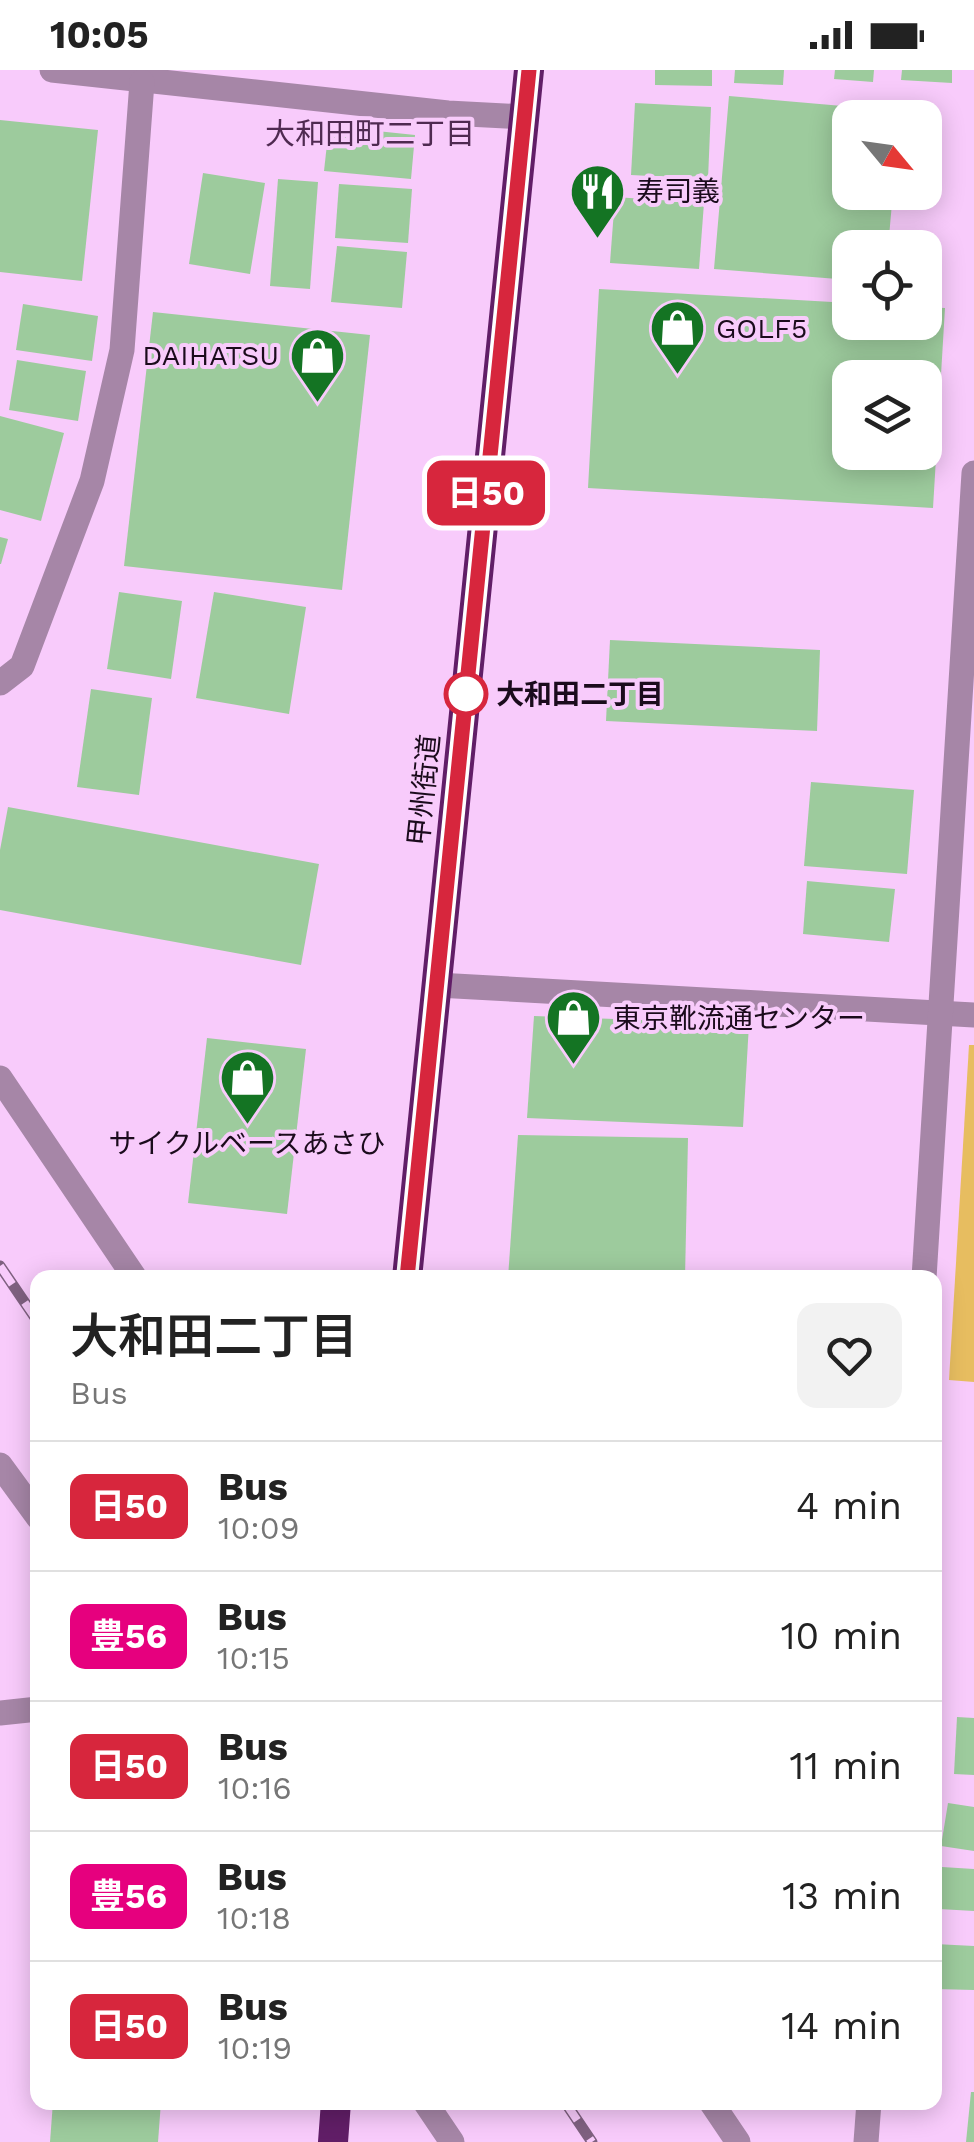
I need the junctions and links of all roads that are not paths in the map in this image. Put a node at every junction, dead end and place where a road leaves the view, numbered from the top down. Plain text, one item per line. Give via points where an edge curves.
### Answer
1 (52, 70) edge
2 (529, 70) edge
3 (142, 82) junction
4 (524, 117) junction
5 (974, 474) edge
6 (0, 683) edge
7 (437, 985) junction
8 (942, 1014) junction
9 (974, 1015) edge
10 (0, 1078) edge
11 (130, 1270) edge
12 (408, 1270) edge
13 (925, 1270) edge
14 (0, 1465) edge
15 (30, 1506) edge
16 (30, 1710) edge
17 (0, 1713) edge
18 (335, 2110) edge
19 (430, 2110) edge
20 (716, 2110) edge
21 (868, 2110) edge
22 (333, 2142) edge
23 (452, 2142) edge
24 (738, 2142) edge
25 (866, 2142) edge

1 - 3 street
2 - 4 highway, 甲州街道
3 - 4 street
3 - 6 street via 122,350 92,481 22,666
4 - 7 highway, 甲州街道
5 - 8 street
7 - 8 street
7 - 12 highway, 甲州街道
8 - 9 street
8 - 13 street
10 - 11 street
14 - 15 street
16 - 17 street
18 - 22 highway
19 - 23 street
20 - 24 street
21 - 25 street

